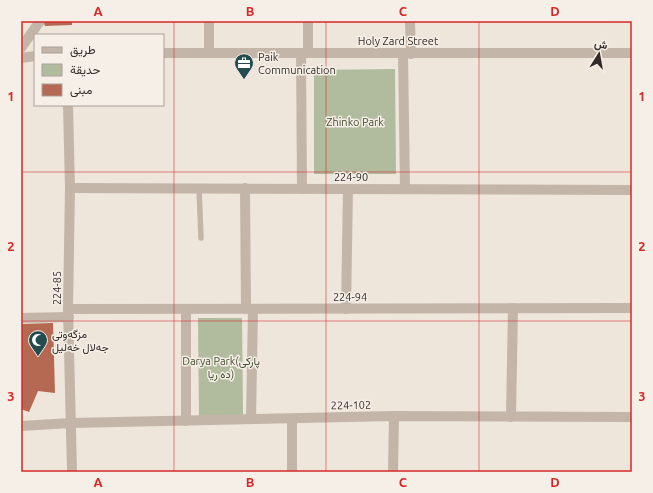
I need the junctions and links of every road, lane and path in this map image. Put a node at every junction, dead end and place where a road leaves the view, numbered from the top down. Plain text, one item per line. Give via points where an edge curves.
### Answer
1 (40, 21) edge
2 (209, 21) edge
3 (308, 21) edge
4 (410, 21) edge
5 (21, 48) edge
6 (210, 52) junction
7 (164, 53) edge
8 (305, 53) junction
9 (632, 53) edge
10 (407, 54) junction
11 (34, 56) edge
12 (21, 58) edge
13 (68, 106) edge
14 (70, 188) junction
15 (199, 188) junction
16 (245, 188) junction
17 (302, 189) junction
18 (348, 189) junction
19 (405, 189) junction
20 (632, 190) edge
21 (201, 238) dead end
22 (513, 308) junction
23 (632, 308) edge
24 (186, 309) junction
25 (250, 309) junction
26 (346, 309) junction
27 (68, 313) junction
28 (21, 318) edge
29 (394, 416) junction
30 (511, 417) junction
31 (632, 417) edge
32 (292, 418) junction
33 (251, 419) junction
34 (186, 421) junction
35 (71, 423) junction
36 (21, 426) edge
37 (72, 472) edge
38 (292, 472) edge
39 (393, 472) edge

1 - 5 street
2 - 6 street
3 - 8 street
4 - 10 street
6 - 7 street, Holy Zard Street
6 - 8 street, Holy Zard Street
8 - 10 street, Holy Zard Street
8 - 17 street
9 - 10 street, Holy Zard Street
10 - 19 street
11 - 12 street
13 - 14 street, 224-85
14 - 15 street, 224-90
14 - 27 street, 224-85
15 - 16 street, 224-90
15 - 21 lane
16 - 17 street, 224-90
16 - 25 street
17 - 18 street, 224-90
18 - 19 street, 224-90
18 - 26 street
19 - 20 street, 224-90
22 - 23 street, 224-94
22 - 26 street, 224-94
22 - 30 street
24 - 25 street, 224-94
24 - 27 street, 224-94
24 - 34 street
25 - 26 street, 224-94
25 - 33 street
27 - 28 street, 224-94
27 - 35 street, 224-85
29 - 30 street, 224-102
29 - 32 street, 224-102
29 - 39 street
30 - 31 street, 224-102
32 - 33 street, 224-102
32 - 38 street
33 - 34 street, 224-102
34 - 35 street, 224-102
35 - 36 street, 224-102
35 - 37 street, 224-85

